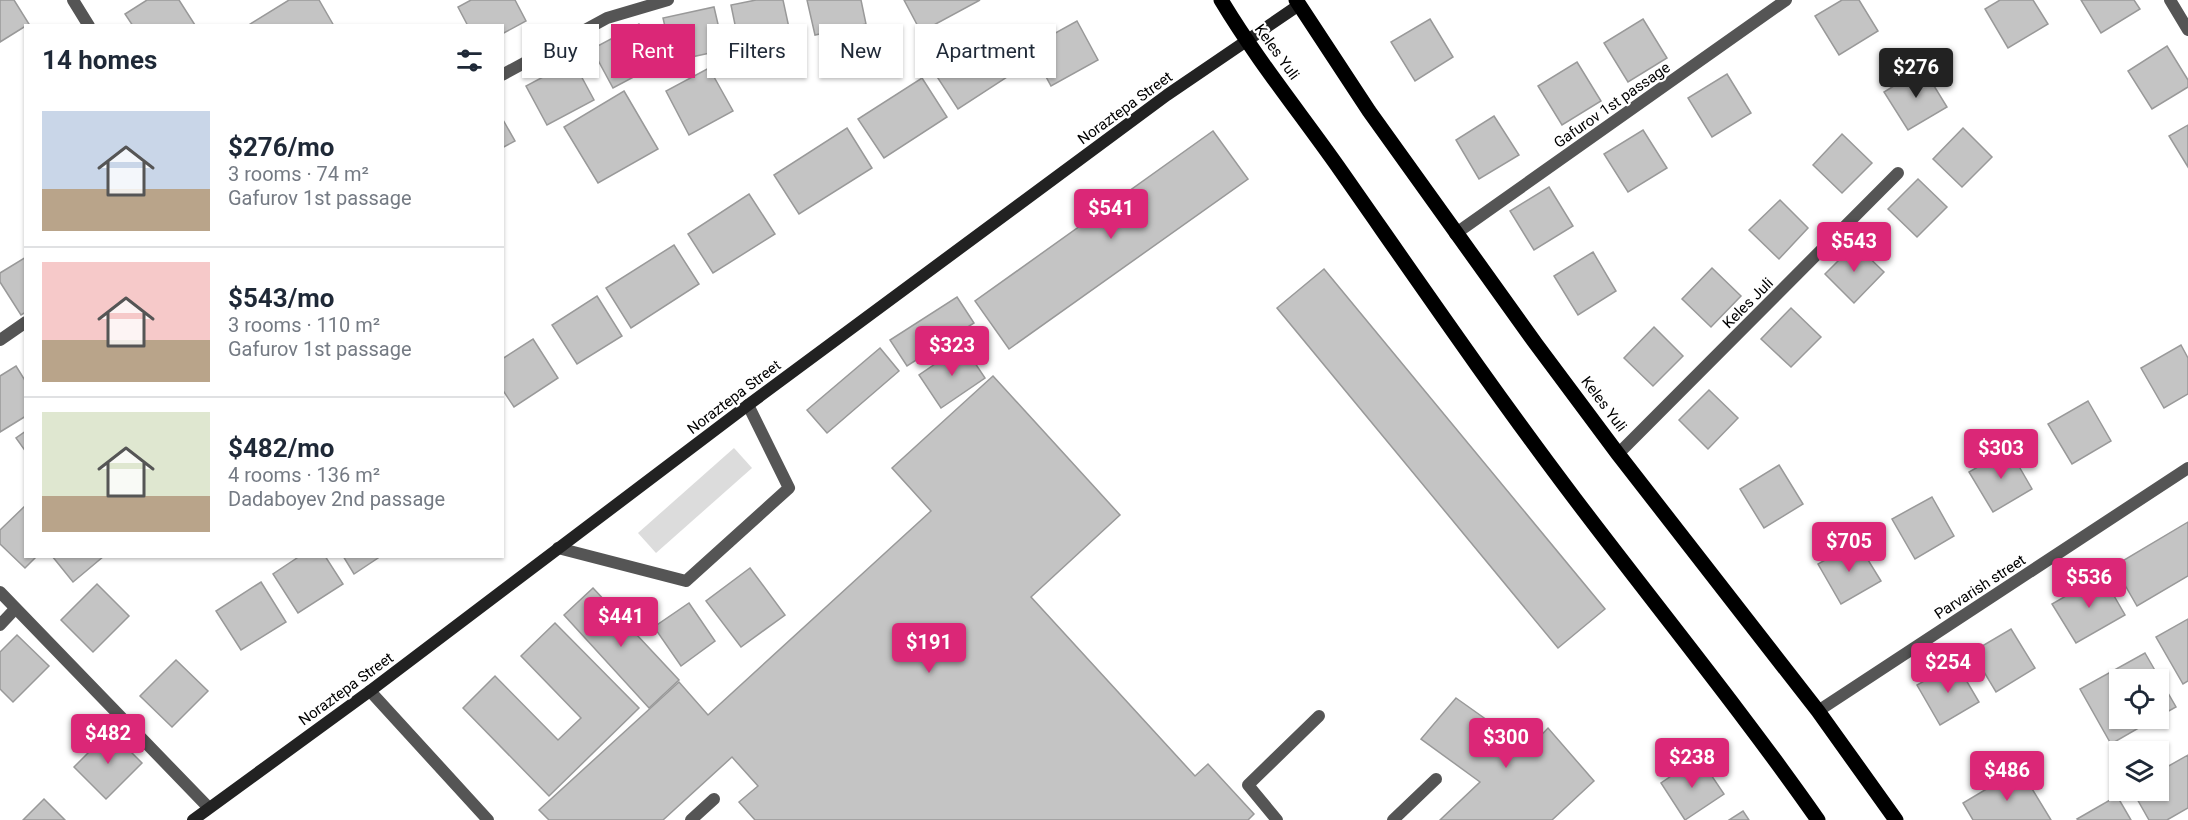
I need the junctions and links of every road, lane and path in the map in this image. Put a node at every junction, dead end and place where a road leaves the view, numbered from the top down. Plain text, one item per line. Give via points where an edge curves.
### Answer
1 (73, 0) edge
2 (668, 0) edge
3 (1221, 0) edge
4 (1786, 0) edge
5 (2170, 0) edge
6 (1297, 2) edge
7 (88, 24) edge
8 (2188, 30) edge
9 (1245, 41) junction
10 (504, 74) edge
11 (1898, 173) dead end
12 (1455, 234) junction
13 (24, 323) edge
14 (0, 340) edge
15 (748, 405) junction
16 (1618, 454) junction
17 (2188, 468) edge
18 (558, 548) junction
19 (0, 592) edge
20 (15, 609) junction
21 (0, 625) edge
22 (370, 691) junction
23 (1818, 711) junction
24 (1319, 716) dead end
25 (1436, 779) dead end
26 (714, 800) dead end
27 (208, 807) junction
28 (193, 820) edge
29 (488, 820) edge
30 (691, 820) edge
31 (1277, 820) edge
32 (1393, 820) edge
33 (1818, 820) edge
34 (1896, 820) edge

1 - 7 street
2 - 10 street via 607,18
3 - 9 main road, Keles Yuli
4 - 12 street, Gafurov 1st passage
5 - 8 street
6 - 9 main road, Noraztepa Street
6 - 12 main road, Keles Yuli
9 - 15 main road, Noraztepa Street
9 - 33 main road, Keles Yuli via 1561,480 1775,758
11 - 16 street, Keles Juli
12 - 16 main road, Keles Yuli
13 - 14 street
15 - 18 main road, Noraztepa Street
15 - 18 street via 789,489 686,582
16 - 23 main road, Keles Yuli
17 - 23 street, Parvarish street
18 - 22 main road, Noraztepa Street
19 - 20 street
20 - 21 street
20 - 27 street
22 - 27 main road, Noraztepa Street
22 - 29 street
23 - 34 main road, Keles Yuli
24 - 31 street via 1248,785
25 - 32 street
26 - 30 street
27 - 28 main road, Noraztepa Street

